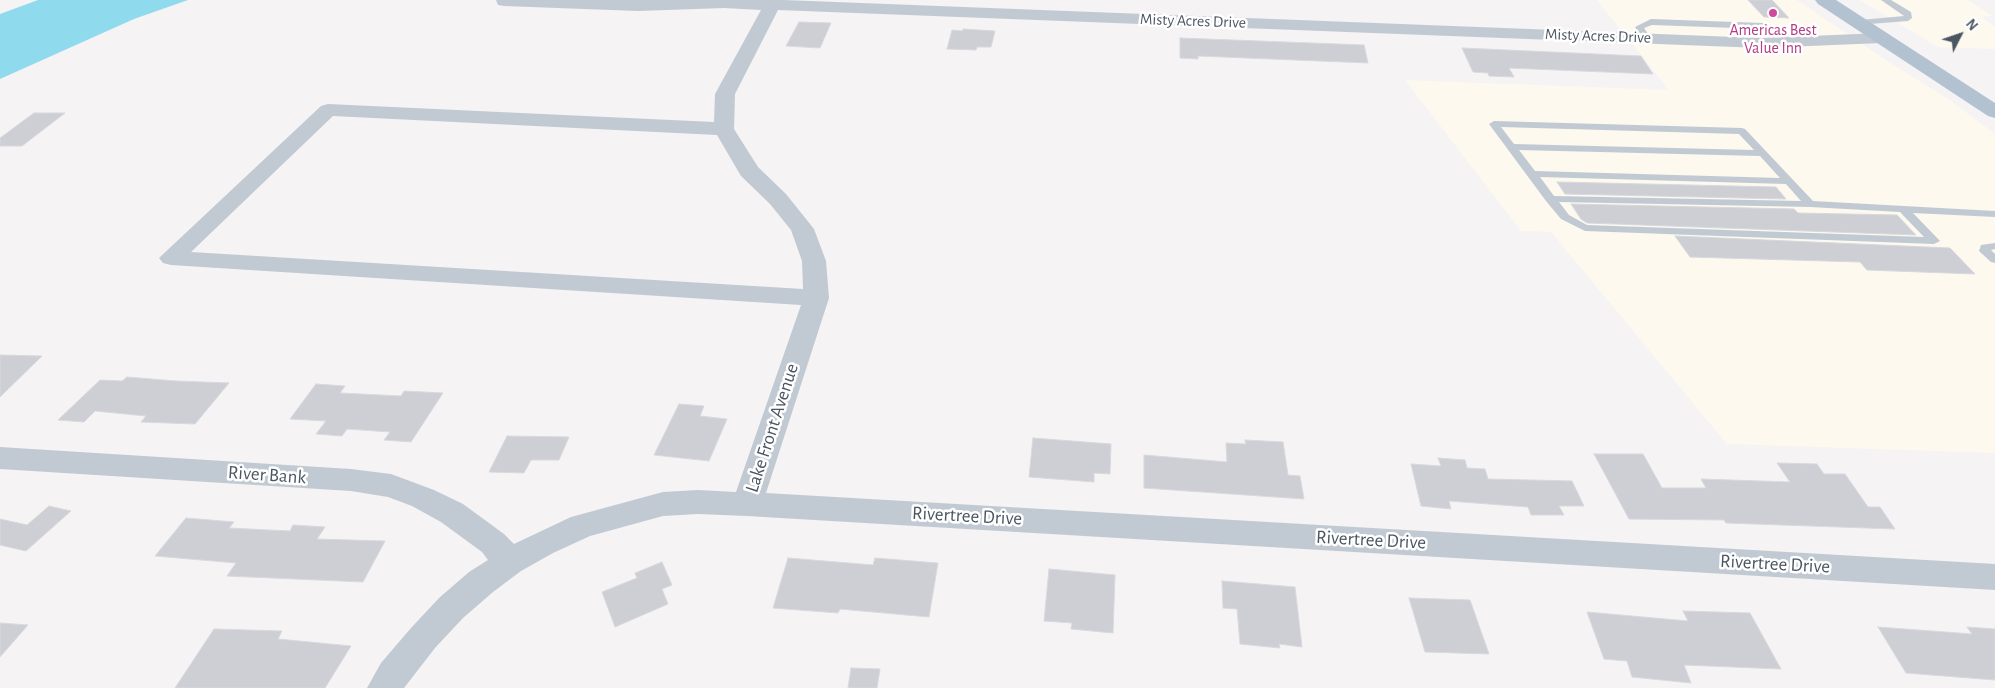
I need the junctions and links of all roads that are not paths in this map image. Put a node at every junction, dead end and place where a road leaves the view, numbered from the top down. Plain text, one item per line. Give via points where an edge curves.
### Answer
1 (1824, 0) edge
2 (1884, 0) edge
3 (504, 1) dead end
4 (773, 2) edge
5 (1860, 24) junction
6 (1763, 26) dead end
7 (1647, 38) junction
8 (1882, 38) junction
9 (1995, 112) edge
10 (724, 129) junction
11 (1512, 147) junction
12 (1762, 153) junction
13 (1532, 174) junction
14 (1788, 181) junction
15 (1550, 199) junction
16 (1810, 204) junction
17 (1903, 209) junction
18 (1995, 214) edge
19 (1995, 246) edge
20 (1995, 260) edge
21 (816, 298) junction
22 (0, 458) edge
23 (747, 504) junction
24 (510, 562) junction
25 (1995, 577) edge
26 (385, 688) edge

1 - 5 main road
2 - 5 lane via 1908,14 1908,18
3 - 4 street, Misty Acres Drive via 638,6
4 - 7 street, Misty Acres Drive
4 - 10 street via 725,94
5 - 8 main road
6 - 7 lane via 1650,22 1639,27
7 - 8 street, Misty Acres Drive via 1783,43
8 - 9 main road
10 - 21 street, Lake Front Avenue via 749,171 778,199 802,229 814,262
10 - 21 street via 328,110 171,258
11 - 12 lane
11 - 12 lane via 1494,124 1742,131
11 - 13 lane
12 - 14 lane
13 - 14 lane
13 - 15 lane
14 - 16 lane
15 - 16 lane
15 - 17 lane via 1565,217 1585,228 1934,241
16 - 17 lane
17 - 18 lane
19 - 20 lane via 1985,247
21 - 23 street, Lake Front Avenue
22 - 24 street, River Bank via 351,480 391,486 452,513 493,543
23 - 24 street, Lake Front Avenue via 663,504 582,526
23 - 25 street, Rivertree Drive
24 - 26 street, Lake Front Avenue via 451,608 393,674

